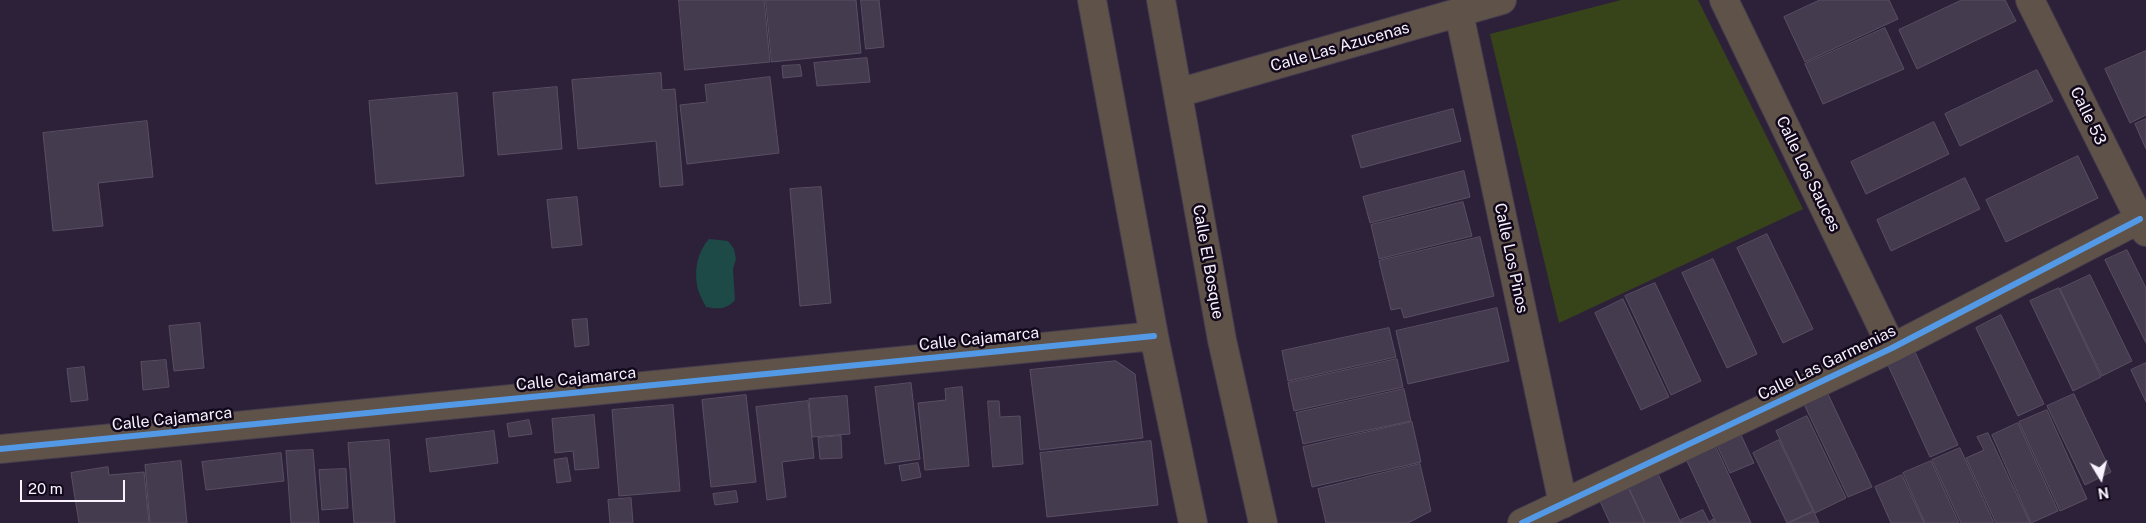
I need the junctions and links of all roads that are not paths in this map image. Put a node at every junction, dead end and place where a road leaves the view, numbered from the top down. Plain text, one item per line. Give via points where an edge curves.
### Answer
1 (1092, 0) edge
2 (1161, 0) edge
3 (1502, 0) edge
4 (1724, 0) edge
5 (2030, 0) edge
6 (1459, 12) junction
7 (1178, 93) junction
8 (2143, 226) edge
9 (1154, 336) junction
10 (1892, 348) junction
11 (0, 449) edge
12 (1563, 504) junction
13 (1193, 523) edge
14 (1263, 523) edge
15 (1522, 523) edge

1 - 9 street
2 - 7 street, Calle El Bosque
3 - 6 street, Calle Las Azucenas
4 - 10 street, Calle Los Sauces
5 - 8 street, Calle 53
6 - 7 street, Calle Las Azucenas
6 - 12 street, Calle Los Pinos
7 - 14 street, Calle El Bosque via 1222,340
8 - 10 street, Calle Las Garmenias
9 - 11 street, Calle Cajamarca
9 - 13 street
10 - 12 street, Calle Las Garmenias
12 - 15 street, Calle Las Garmenias

